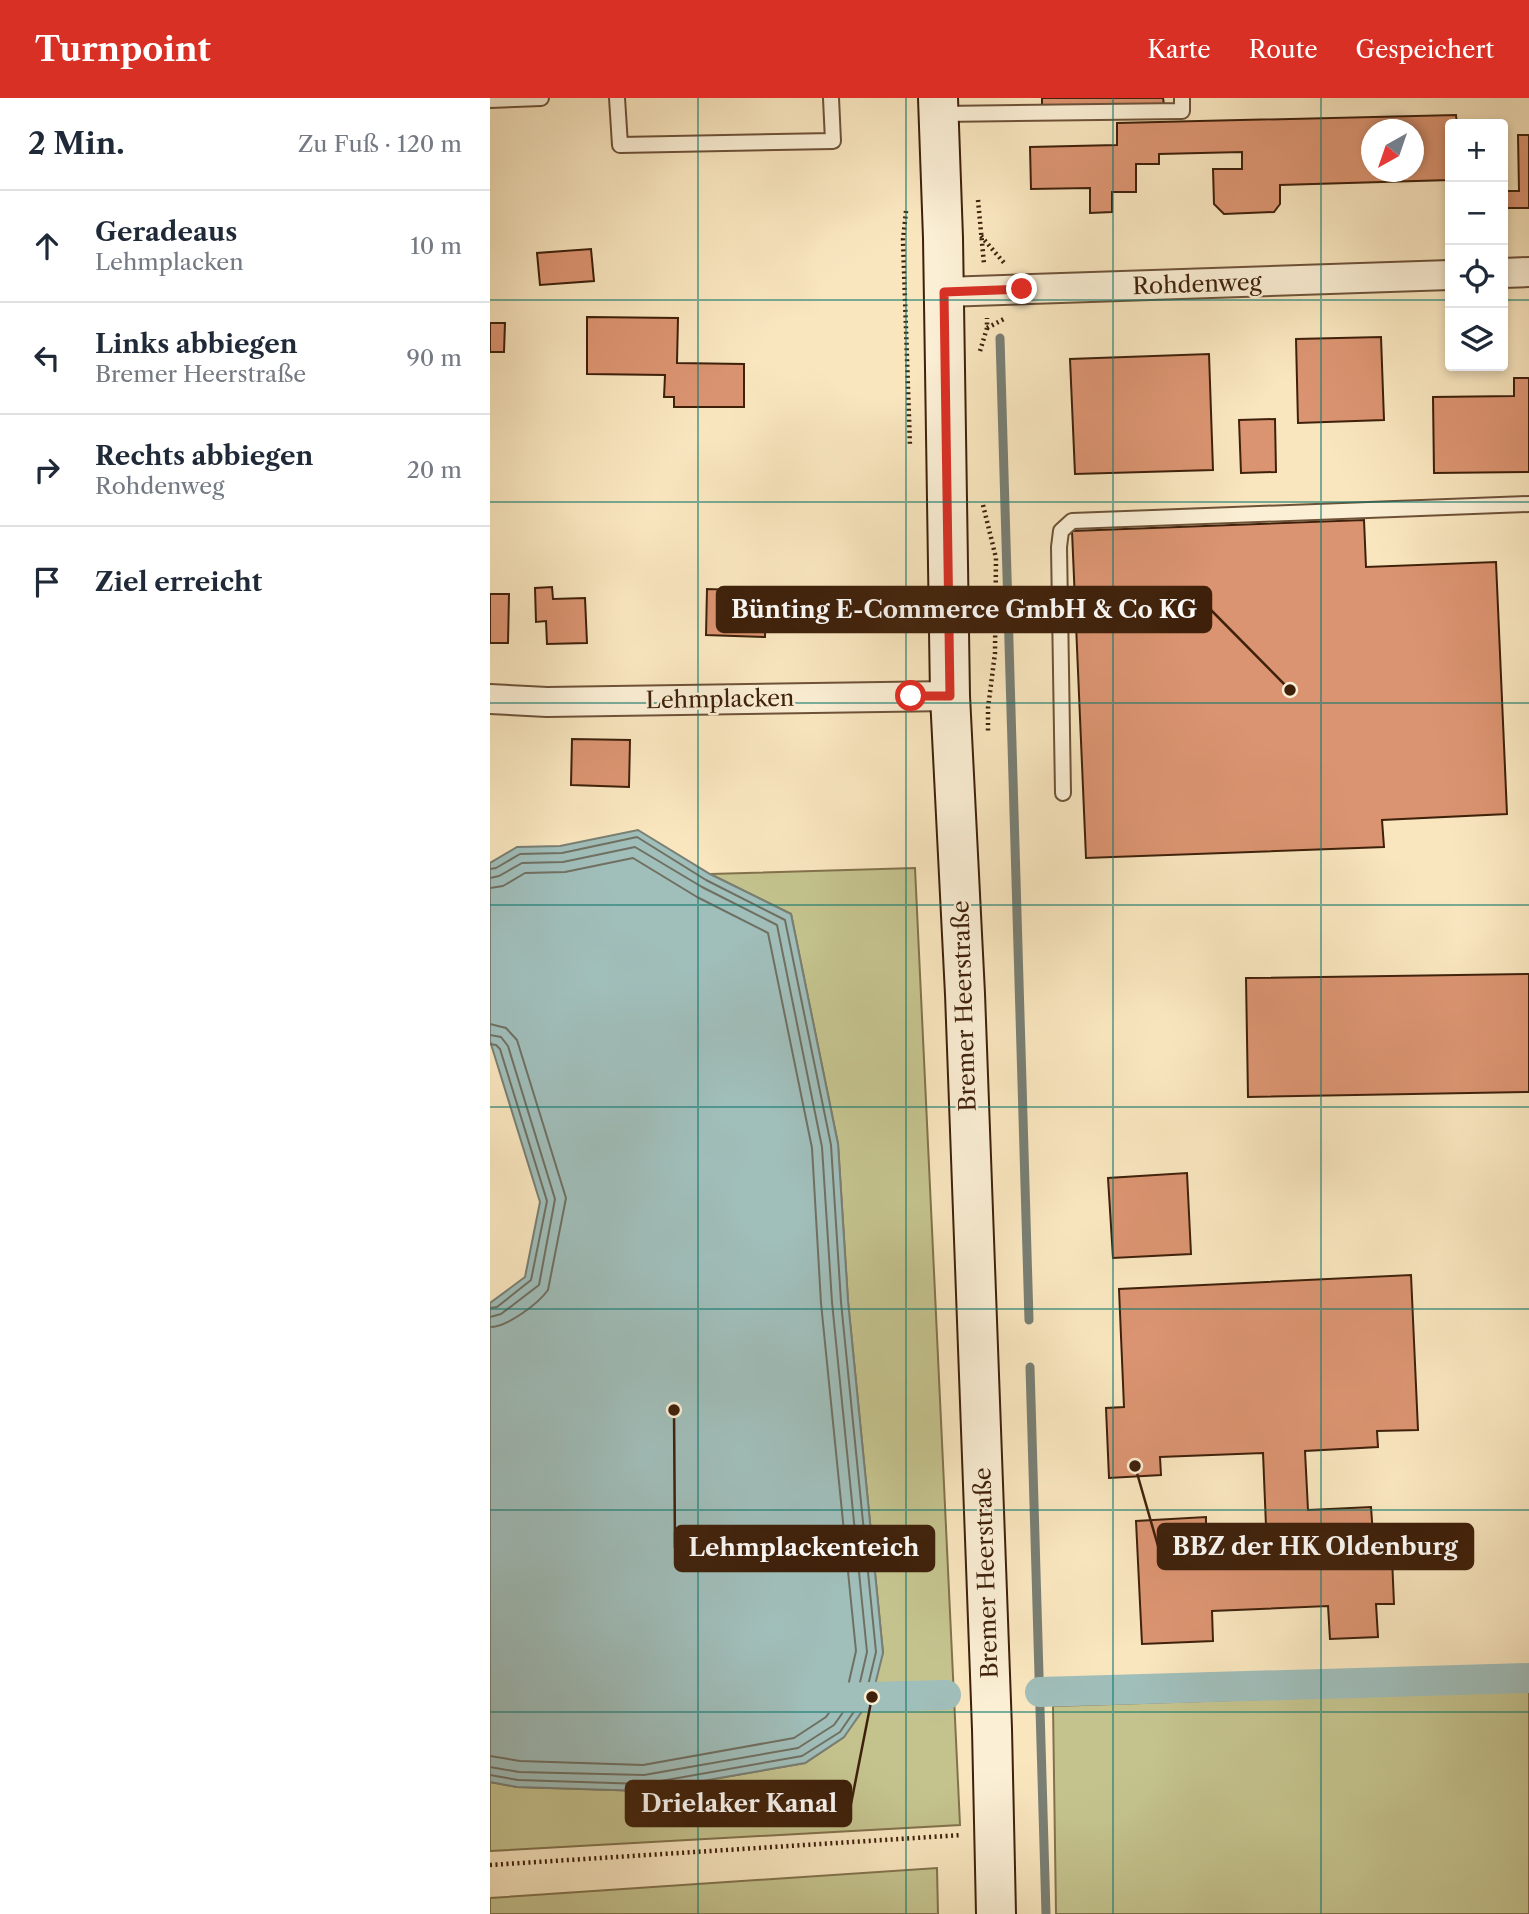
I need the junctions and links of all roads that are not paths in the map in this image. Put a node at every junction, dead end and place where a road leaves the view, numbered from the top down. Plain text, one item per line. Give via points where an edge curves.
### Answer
1 (541, 98) edge
2 (617, 98) edge
3 (831, 98) edge
4 (1182, 98) edge
5 (490, 100) edge
6 (938, 106) edge
7 (1529, 272) edge
8 (1508, 273) edge
9 (1445, 275) edge
10 (944, 292) junction
11 (1529, 504) edge
12 (950, 696) junction
13 (490, 699) edge
14 (1063, 793) dead end
15 (996, 1914) edge

1 - 5 lane
2 - 3 lane via 620,145 833,141
4 - 6 lane via 1182,111
6 - 10 main road, Bremer Heerstraße
7 - 8 street
9 - 10 street, Rohdenweg
10 - 12 main road, Bremer Heerstraße
11 - 14 lane via 1072,521 1061,531 1059,547
12 - 13 street, Lehmplacken
12 - 15 main road, Bremer Heerstraße via 965,994

